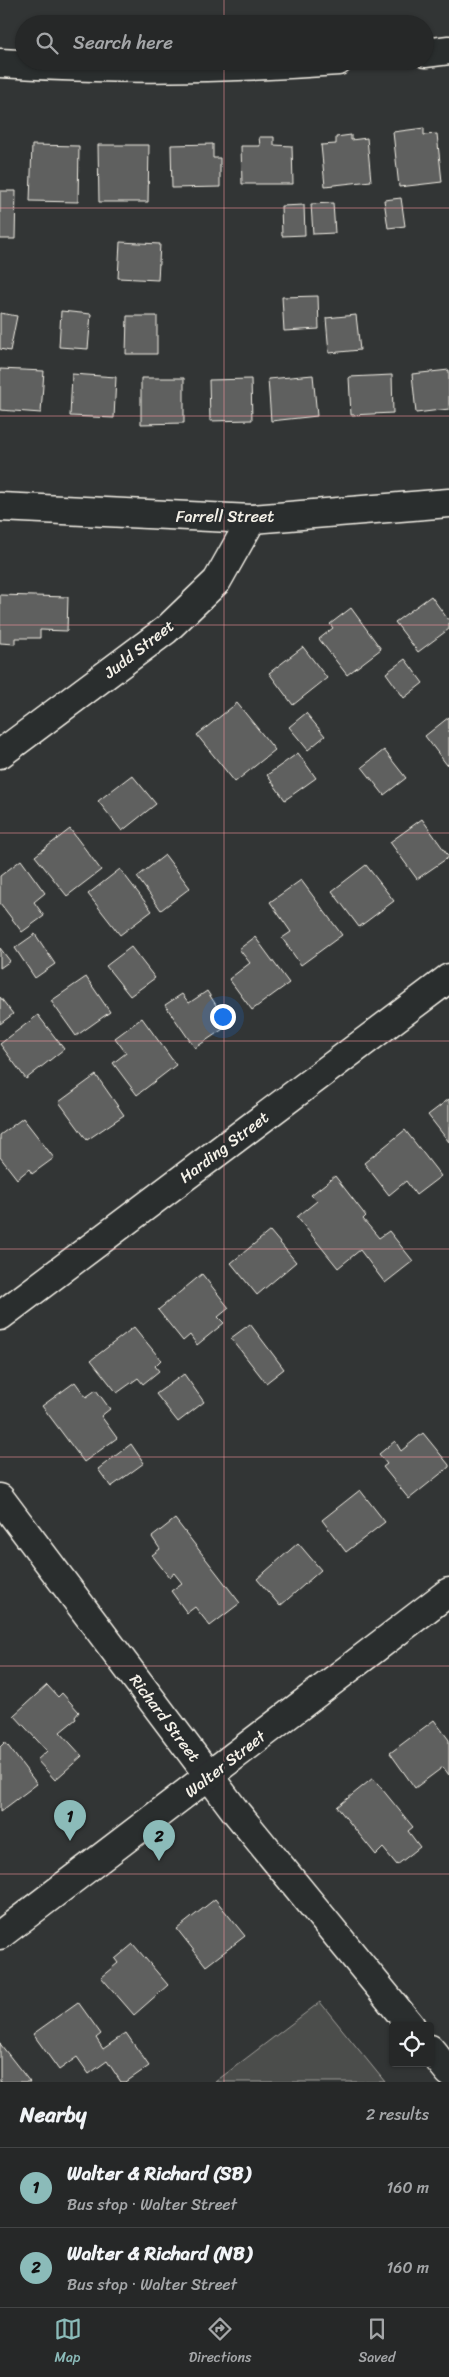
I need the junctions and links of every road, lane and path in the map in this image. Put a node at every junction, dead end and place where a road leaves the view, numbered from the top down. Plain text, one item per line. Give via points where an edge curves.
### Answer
1 (449, 50) edge
2 (434, 52) edge
3 (0, 63) edge
4 (15, 64) edge
5 (449, 503) edge
6 (0, 506) edge
7 (252, 519) junction
8 (0, 754) edge
9 (449, 978) edge
10 (0, 1316) edge
11 (0, 1498) edge
12 (449, 1592) edge
13 (208, 1775) junction
14 (0, 1935) edge
15 (408, 2022) edge
16 (434, 2054) edge
17 (449, 2072) edge

1 - 2 street
3 - 4 street
5 - 7 street, Farrell Street
6 - 7 street, Farrell Street
7 - 8 street, Judd Street via 217,581 166,630
9 - 10 street, Harding Street
11 - 13 street, Richard Street
12 - 13 street, Walter Street
13 - 14 street, Walter Street
13 - 15 street, Richard Street
16 - 17 street

